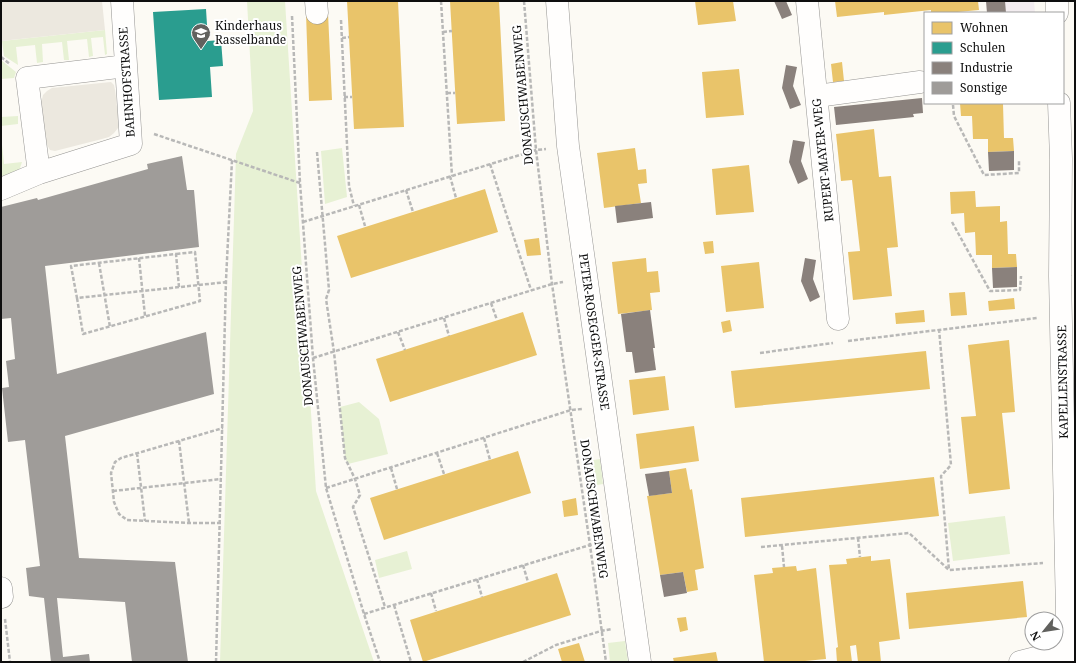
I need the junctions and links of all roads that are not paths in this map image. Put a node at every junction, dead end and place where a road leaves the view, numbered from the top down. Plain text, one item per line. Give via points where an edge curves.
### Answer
1 (122, 1) edge
2 (557, 1) edge
3 (807, 1) edge
4 (1057, 1) edge
5 (1057, 12) edge
6 (126, 66) junction
7 (920, 82) dead end
8 (816, 96) junction
9 (1059, 104) edge
10 (39, 173) junction
11 (1, 190) edge
12 (838, 319) dead end
13 (1070, 653) edge
14 (640, 662) edge
15 (1020, 662) edge

1 - 6 street, BAHNHOFSTRASSE
2 - 14 street, PETER-ROSEGGER-STRASSE via 568,146
3 - 8 street, RUPERT-MAYER-WEG
4 - 5 street
6 - 10 street, BAHNHOFSTRASSE via 131,144
6 - 10 street via 27,78
7 - 8 street
8 - 12 street, RUPERT-MAYER-WEG
9 - 13 street, KAPELLENSTRASSE via 1065,561
10 - 11 street, BAHNHOFSTRASSE
13 - 15 street

